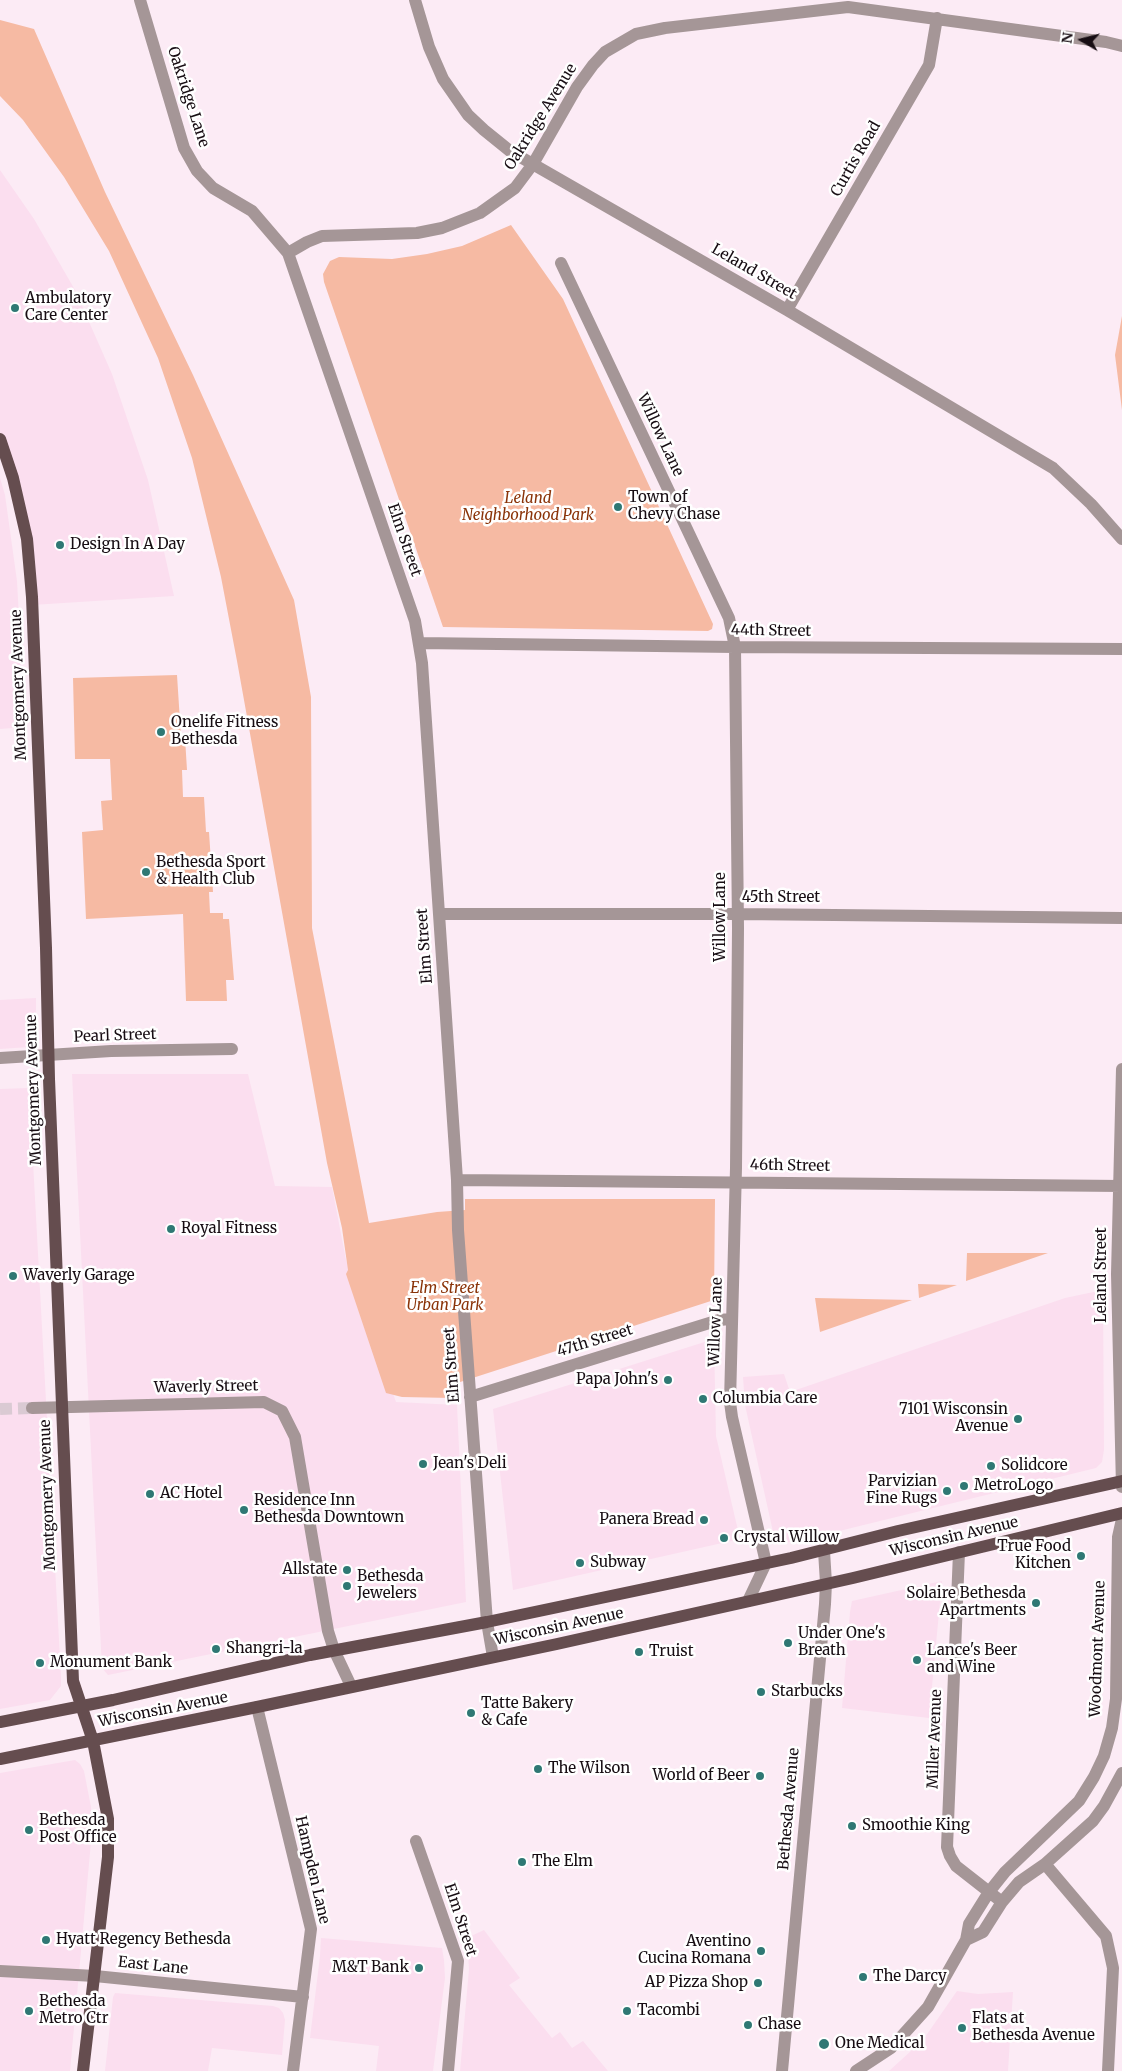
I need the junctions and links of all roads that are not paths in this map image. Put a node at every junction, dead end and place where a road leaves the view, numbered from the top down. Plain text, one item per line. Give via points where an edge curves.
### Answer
1 (140, 0) edge
2 (415, 0) edge
3 (938, 18) junction
4 (1122, 46) edge
5 (533, 164) junction
6 (288, 253) junction
7 (560, 263) dead end
8 (787, 310) junction
9 (0, 439) edge
10 (1122, 539) edge
11 (419, 643) junction
12 (736, 647) junction
13 (1122, 649) edge
14 (439, 914) junction
15 (738, 914) junction
16 (1122, 918) edge
17 (232, 1049) dead end
18 (49, 1055) junction
19 (0, 1058) edge
20 (1122, 1069) edge
21 (457, 1180) junction
22 (735, 1182) junction
23 (1121, 1186) edge
24 (731, 1319) junction
25 (470, 1397) junction
26 (61, 1407) junction
27 (32, 1408) tunnel mouth
28 (1122, 1481) edge
29 (1122, 1487) edge
30 (1122, 1514) edge
31 (1122, 1519) edge
32 (824, 1551) junction
33 (959, 1552) junction
34 (766, 1563) junction
35 (826, 1583) junction
36 (748, 1602) junction
37 (487, 1622) junction
38 (334, 1650) junction
39 (493, 1657) junction
40 (351, 1686) junction
41 (82, 1706) junction
42 (257, 1707) junction
43 (0, 1722) edge
44 (1117, 1732) edge
45 (93, 1741) junction
46 (0, 1759) edge
47 (1122, 1773) edge
48 (416, 1841) dead end
49 (1045, 1864) junction
50 (989, 1892) junction
51 (1002, 1902) junction
52 (966, 1940) junction
53 (0, 1971) edge
54 (95, 1976) junction
55 (303, 1997) junction
56 (84, 2071) edge
57 (293, 2071) edge
58 (448, 2071) edge
59 (782, 2071) edge
60 (856, 2071) edge
61 (1108, 2071) edge

1 - 6 street, Oakridge Lane via 184,148 213,188 252,211
2 - 5 street, Leland Street via 429,48 456,100 484,130
3 - 4 street, Oakridge Avenue
3 - 5 street, Oakridge Avenue via 848,7 636,34 606,52 593,65
3 - 8 street, Curtis Road via 929,65
5 - 6 street, Oakridge Avenue via 515,188 480,213 459,222 417,233 322,236
5 - 8 street, Leland Street
6 - 11 street, Elm Street via 415,621
7 - 12 street, Willow Lane via 729,618
8 - 10 street, Leland Street via 1054,468
9 - 18 main road, Montgomery Avenue via 27,539 32,597
11 - 12 street, 44th Street
11 - 14 street, Elm Street
12 - 13 street, 44th Street
12 - 15 street, Willow Lane
14 - 15 street, 45th Street
14 - 21 street, Elm Street
15 - 16 street, 45th Street
15 - 22 street, Willow Lane
17 - 18 street, Pearl Street
18 - 19 street, Pearl Street
18 - 26 main road, Montgomery Avenue
20 - 23 street, Leland Street
21 - 22 street, 46th Street
21 - 25 street, Elm Street
22 - 23 street, 46th Street
22 - 24 street, Willow Lane
23 - 28 street, Leland Street via 1117,1274
24 - 25 street, 47th Street via 718,1320
24 - 34 street, Willow Lane via 732,1418
25 - 37 street, Elm Street
26 - 27 street, Waverly Street
26 - 38 street, Waverly Street via 264,1402 282,1411 295,1437
26 - 41 main road, Montgomery Avenue via 72,1681
28 - 29 street
28 - 32 main road, Wisconsin Avenue
30 - 33 main road, Wisconsin Avenue
31 - 44 street, Woodmont Avenue via 1118,1537
32 - 34 main road, Wisconsin Avenue
32 - 35 street, Bethesda Avenue
33 - 35 main road, Wisconsin Avenue
33 - 50 street, Miller Avenue via 947,1847 956,1866
34 - 36 street
34 - 37 main road, Wisconsin Avenue
35 - 36 main road, Wisconsin Avenue
35 - 59 street, Bethesda Avenue
36 - 39 main road, Wisconsin Avenue
37 - 38 main road, Wisconsin Avenue
37 - 39 street, Elm Street
38 - 40 street
38 - 41 main road, Wisconsin Avenue
39 - 40 main road, Wisconsin Avenue
40 - 42 main road, Wisconsin Avenue
41 - 43 main road, Wisconsin Avenue
41 - 45 main road, Montgomery Avenue
42 - 45 main road, Wisconsin Avenue
42 - 55 street, Hampden Lane via 311,1929
44 - 50 street, Woodmont Avenue via 1086,1792
45 - 46 main road, Wisconsin Avenue
45 - 54 main road, Montgomery Avenue via 108,1819 108,1857
47 - 49 street, Woodmont Avenue via 1092,1821
48 - 58 street, Elm Street via 458,1961
49 - 51 street, Woodmont Avenue via 1019,1882
49 - 61 street via 1106,1936 1113,1968
50 - 51 street, Miller Avenue
50 - 52 street, Woodmont Avenue via 969,1924
51 - 52 street, Woodmont Avenue via 983,1932
52 - 60 street, Woodmont Avenue via 928,2007 910,2030 891,2048
53 - 54 street, East Lane
54 - 55 street, East Lane
54 - 56 main road, Montgomery Avenue
55 - 57 street, Hampden Lane

